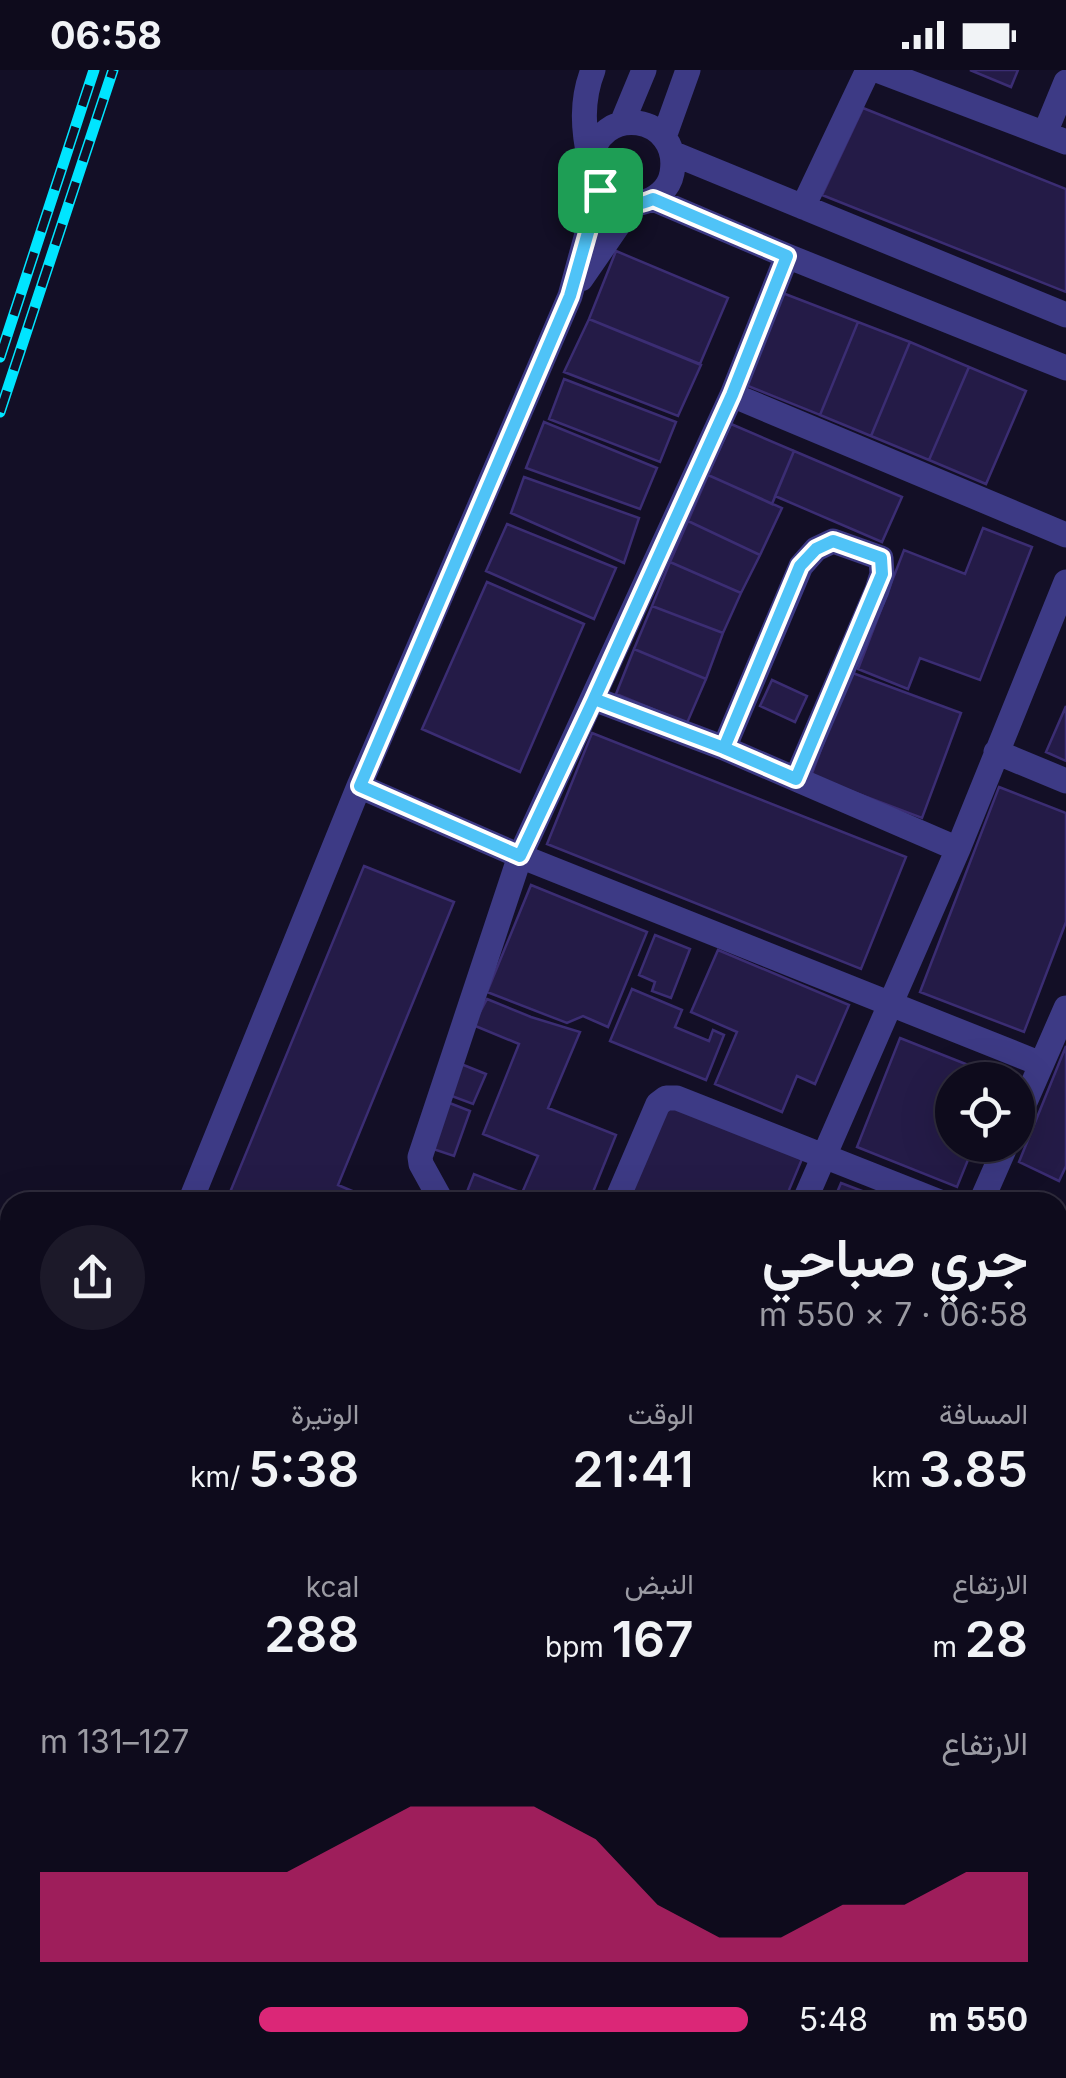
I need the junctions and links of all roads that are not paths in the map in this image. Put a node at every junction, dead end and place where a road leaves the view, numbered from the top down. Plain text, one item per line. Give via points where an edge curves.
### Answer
1 (593, 70) edge
2 (626, 70) edge
3 (644, 70) edge
4 (688, 70) edge
5 (868, 70) edge
6 (877, 70) edge
7 (1066, 82) edge
8 (618, 124) junction
9 (1055, 138) edge
10 (668, 145) junction
11 (590, 163) junction
12 (600, 190) junction
13 (643, 202) junction
14 (803, 207) junction
15 (787, 256) junction
16 (570, 296) junction
17 (1066, 315) edge
18 (1066, 368) edge
19 (732, 395) junction
20 (1066, 535) edge
21 (1066, 582) edge
22 (1058, 627) edge
23 (594, 699) junction
24 (724, 748) junction
25 (996, 752) junction
26 (796, 779) junction
27 (1066, 780) edge
28 (360, 786) junction
29 (958, 849) junction
30 (520, 856) junction
31 (890, 1005) junction
32 (1066, 1008) edge
33 (1041, 1064) junction
34 (1035, 1078) edge
35 (824, 1157) junction
36 (999, 1162) edge
37 (194, 1192) edge
38 (436, 1192) edge
39 (620, 1192) edge
40 (808, 1192) edge
41 (914, 1192) edge
42 (985, 1192) edge

1 - 11 street via 584,106
2 - 8 street
3 - 8 street
4 - 10 street
5 - 14 street
6 - 9 street
7 - 9 street
8 - 10 street via 645,124
8 - 11 street via 597,140
10 - 13 street via 669,182
10 - 14 street
11 - 12 street
12 - 13 street via 608,198
12 - 16 street
13 - 15 street
13 - 16 street
14 - 17 street
15 - 18 street
15 - 19 street
16 - 28 street
19 - 20 street
19 - 23 street
21 - 22 street
22 - 25 street
23 - 24 street
23 - 30 street
24 - 26 street
24 - 26 street via 800,566 833,541 881,558 877,590
25 - 27 street
25 - 29 street
26 - 29 street
28 - 30 street
28 - 37 street
29 - 31 street
30 - 31 street
30 - 38 street via 420,1157
31 - 33 street
31 - 35 street
32 - 33 street
33 - 34 street
35 - 39 street via 666,1098 652,1114
35 - 40 street
35 - 41 street
36 - 42 street

